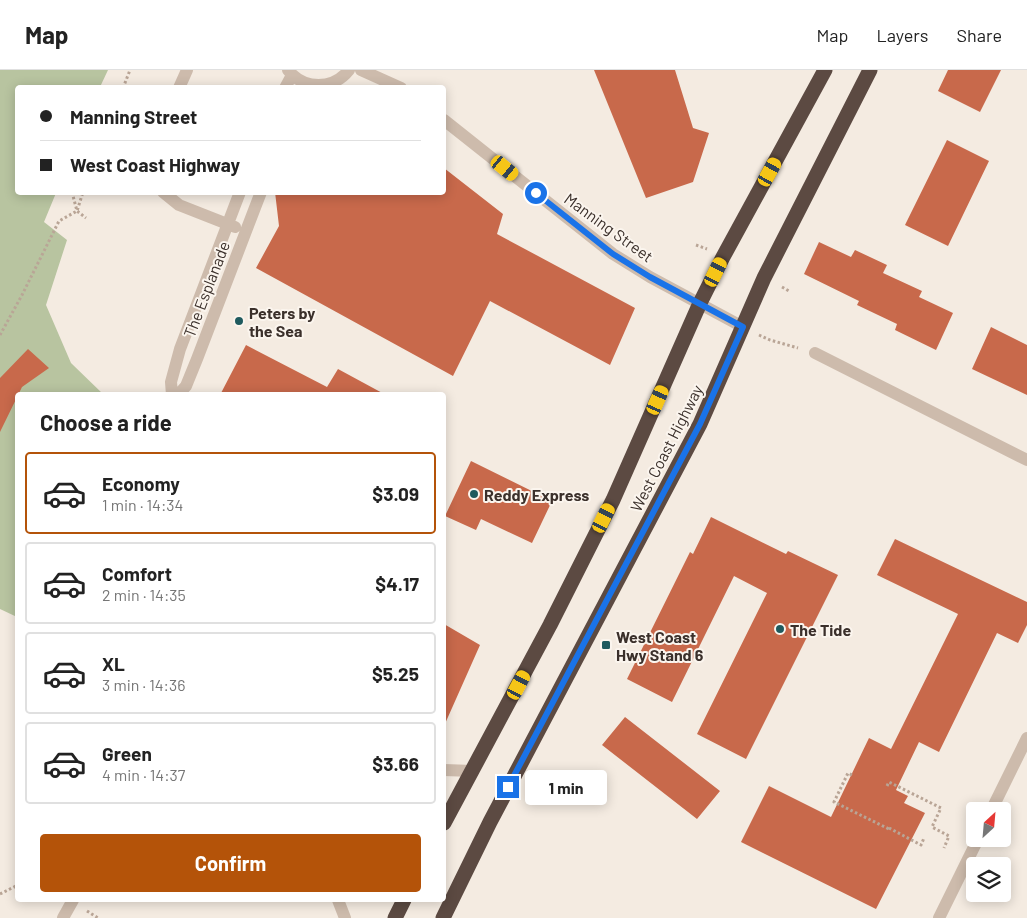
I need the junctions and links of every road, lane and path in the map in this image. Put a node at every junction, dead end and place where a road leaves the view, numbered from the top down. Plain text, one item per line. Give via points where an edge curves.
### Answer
1 (130, 70) edge
2 (186, 70) edge
3 (349, 70) edge
4 (361, 70) edge
5 (825, 70) edge
6 (870, 70) edge
7 (290, 72) edge
8 (124, 85) edge
9 (180, 85) edge
10 (286, 85) edge
11 (310, 85) edge
12 (324, 85) edge
13 (394, 85) edge
14 (446, 122) edge
15 (73, 195) edge
16 (82, 195) edge
17 (167, 195) edge
18 (239, 195) edge
19 (260, 195) edge
20 (77, 211) junction
21 (86, 218) dead end
22 (227, 224) junction
23 (245, 231) junction
24 (696, 245) dead end
25 (723, 257) junction
26 (764, 278) junction
27 (789, 291) dead end
28 (700, 304) junction
29 (743, 327) junction
30 (0, 335) edge
31 (815, 353) joint
32 (172, 392) edge
33 (181, 392) edge
34 (1027, 460) edge
35 (1027, 738) edge
36 (446, 770) edge
37 (473, 771) junction
38 (852, 775) dead end
39 (887, 786) dead end
40 (995, 802) edge
41 (446, 819) edge
42 (924, 838) dead end
43 (944, 848) dead end
44 (974, 848) edge
45 (15, 886) edge
46 (0, 894) edge
47 (72, 902) edge
48 (339, 902) edge
49 (403, 902) edge
50 (63, 918) edge
51 (345, 918) edge
52 (395, 918) edge
53 (444, 918) edge
54 (939, 918) edge

1 - 8 path
2 - 9 street
3 - 12 street via 333,83
4 - 13 street
5 - 25 highway, West Coast Highway
6 - 26 highway, West Coast Highway
7 - 10 street
7 - 11 street
14 - 28 street, Manning Street via 613,254
15 - 20 path
16 - 20 path
17 - 22 street via 179,205
18 - 22 street, The Esplanade
19 - 23 street, The Esplanade
20 - 21 path
20 - 30 path via 59,221
22 - 23 street
22 - 32 street, The Esplanade via 180,349 171,382
23 - 33 street, The Esplanade via 197,359
24 - 25 path
25 - 28 highway, West Coast Highway
26 - 27 path
26 - 29 highway, West Coast Highway
28 - 29 street, Manning Street
28 - 37 highway, West Coast Highway via 613,500
29 - 31 path via 770,340
29 - 53 highway, West Coast Highway via 700,424 490,822
31 - 34 street
35 - 40 street
36 - 37 street
37 - 41 highway, West Coast Highway
38 - 42 path via 848,773 834,802 921,845
39 - 43 path via 889,782 941,808 932,827 949,836
44 - 54 street
45 - 46 path
47 - 50 street
48 - 51 street
49 - 52 highway

